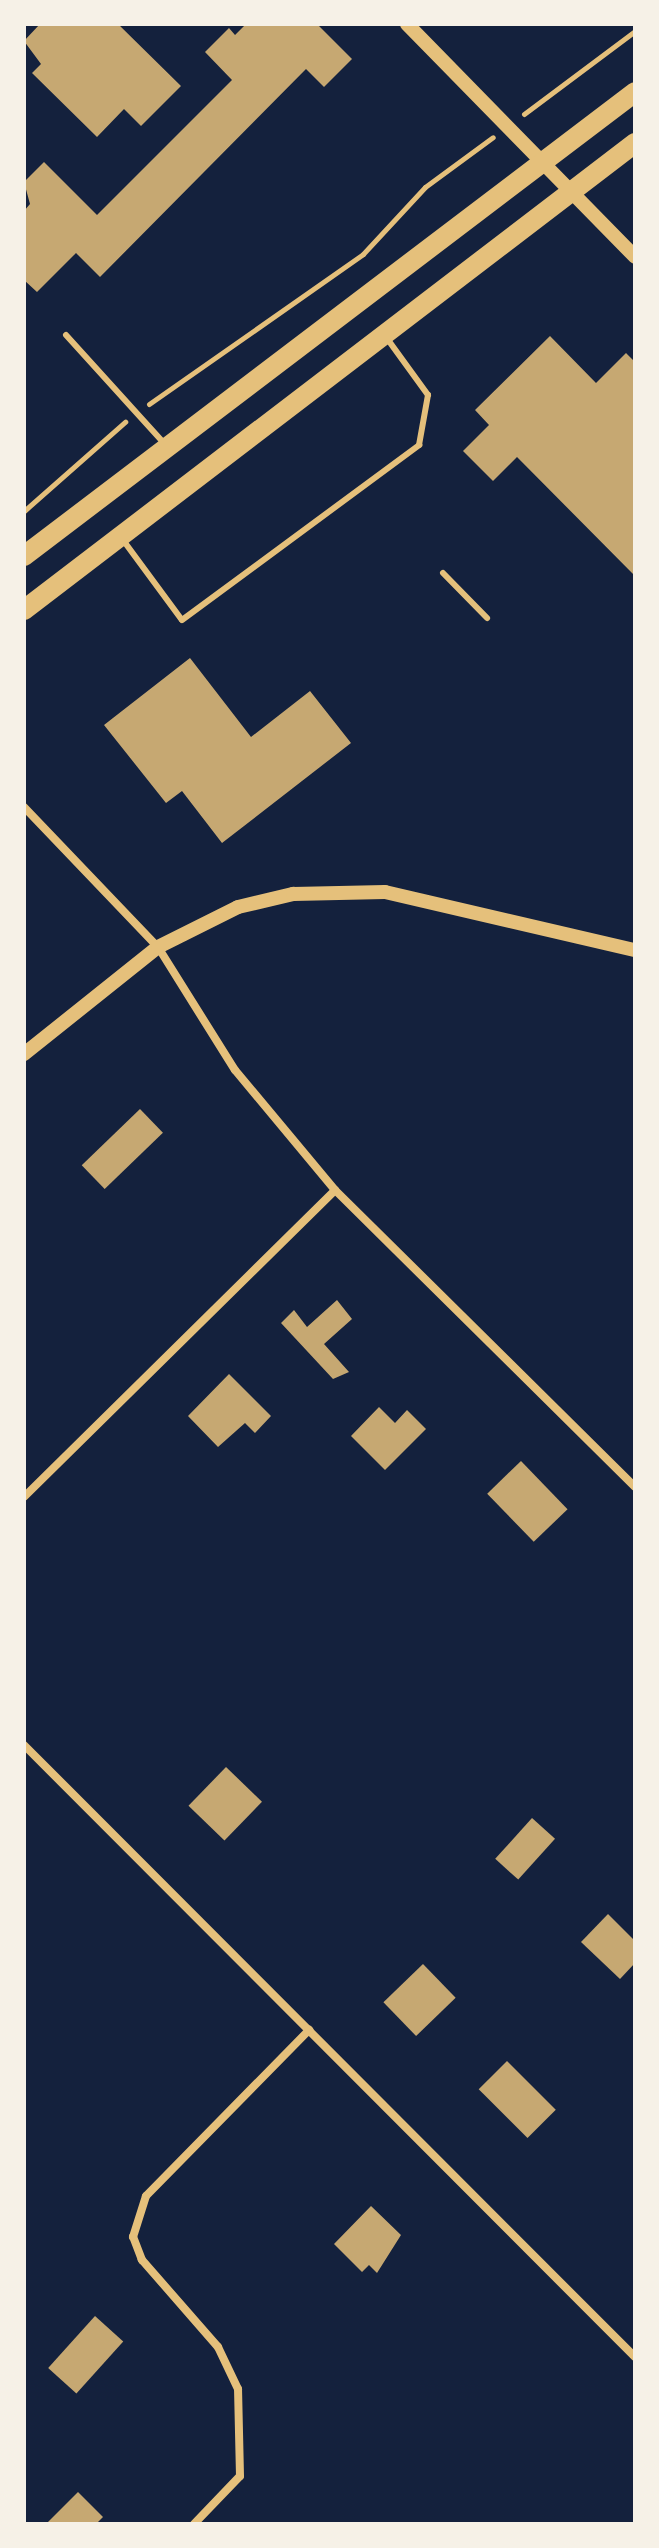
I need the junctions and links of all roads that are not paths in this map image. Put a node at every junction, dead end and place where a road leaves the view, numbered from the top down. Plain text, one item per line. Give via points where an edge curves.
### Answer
1 (407, 24) edge
2 (635, 92) edge
3 (635, 143) edge
4 (541, 161) junction
5 (572, 191) junction
6 (635, 257) edge
7 (383, 333) junction
8 (66, 335) dead end
9 (168, 447) junction
10 (121, 537) junction
11 (24, 556) edge
12 (443, 573) dead end
13 (24, 610) edge
14 (487, 618) dead end
15 (24, 807) edge
16 (158, 947) junction
17 (635, 950) edge
18 (24, 1054) edge
19 (335, 1190) junction
20 (635, 1487) edge
21 (24, 1497) edge
22 (24, 1745) edge
23 (309, 2030) junction
24 (635, 2357) edge
25 (194, 2524) edge

1 - 4 street
2 - 4 main road
3 - 5 main road
4 - 5 street
4 - 9 main road
5 - 6 street
5 - 7 main road
7 - 10 main road
7 - 10 lane via 428,395 419,445 182,620
8 - 9 lane
9 - 11 main road
10 - 13 main road
12 - 14 lane
15 - 16 street
16 - 17 street via 238,907 277,898 385,892
16 - 18 street
16 - 19 street via 235,1070
19 - 20 street
19 - 21 street
22 - 23 street
23 - 24 street
23 - 25 street via 146,2196 133,2237 142,2260 218,2347 238,2389 240,2476

